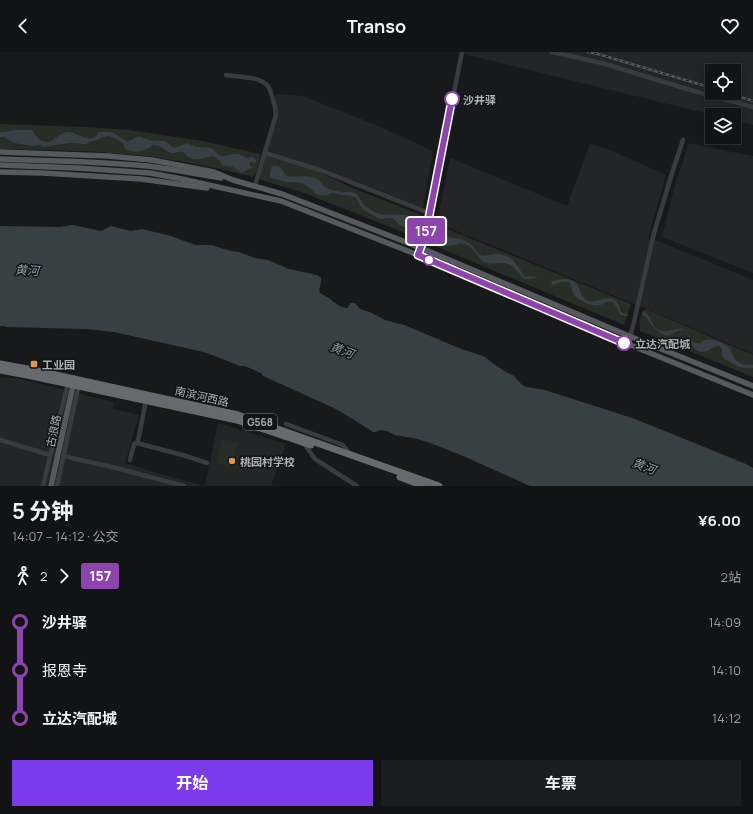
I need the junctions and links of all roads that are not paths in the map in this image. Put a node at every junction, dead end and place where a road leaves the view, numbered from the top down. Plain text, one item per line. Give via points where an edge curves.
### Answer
1 (462, 52) edge
2 (552, 52) edge
3 (226, 75) dead end
4 (753, 107) edge
5 (683, 140) dead end
6 (0, 152) edge
7 (264, 153) junction
8 (0, 159) edge
9 (0, 165) edge
10 (0, 172) edge
11 (233, 180) junction
12 (256, 182) dead end
13 (253, 195) junction
14 (430, 213) junction
15 (420, 248) junction
16 (418, 255) junction
17 (629, 336) junction
18 (628, 344) junction
19 (0, 364) edge
20 (0, 370) edge
21 (74, 382) junction
22 (753, 386) edge
23 (753, 395) edge
24 (146, 400) junction
25 (286, 424) dead end
26 (0, 440) edge
27 (302, 440) junction
28 (137, 443) junction
29 (50, 455) junction
30 (350, 455) junction
31 (63, 456) junction
32 (130, 460) dead end
33 (207, 463) dead end
34 (43, 486) edge
35 (51, 486) edge
36 (57, 486) edge
37 (184, 486) edge
38 (357, 486) edge
39 (424, 486) edge
40 (439, 486) edge

1 - 14 street
2 - 4 street via 602,63
3 - 7 street via 253,78 268,86 276,114
5 - 17 street via 654,233
6 - 11 main road via 152,160 214,172
7 - 12 street
7 - 14 street via 320,170
8 - 11 main road via 148,166
9 - 13 main road via 150,173
10 - 13 main road via 141,179
11 - 15 main road via 282,194
13 - 16 main road via 281,202
14 - 15 street
15 - 16 street
15 - 17 main road
16 - 18 main road
17 - 18 street
17 - 22 main road
18 - 23 main road
19 - 21 highway, 南滨河西路 / G568
20 - 21 highway, 南滨河西路 / G568
21 - 24 highway, 南滨河西路 / G568
21 - 27 highway, 南滨河西路 / G568 via 238,415
21 - 29 street
21 - 31 street
21 - 35 main road, 古浪路
24 - 27 highway, 南滨河西路 / G568 via 237,420
24 - 28 street
25 - 30 street via 343,445
26 - 29 street
27 - 30 highway, 南滨河西路 / G568
27 - 38 street via 315,459
27 - 39 highway, 南滨河西路 / G568
28 - 32 street via 134,444
28 - 33 street
29 - 34 street
30 - 40 highway, 南滨河西路 / G568
31 - 36 street
31 - 37 street

